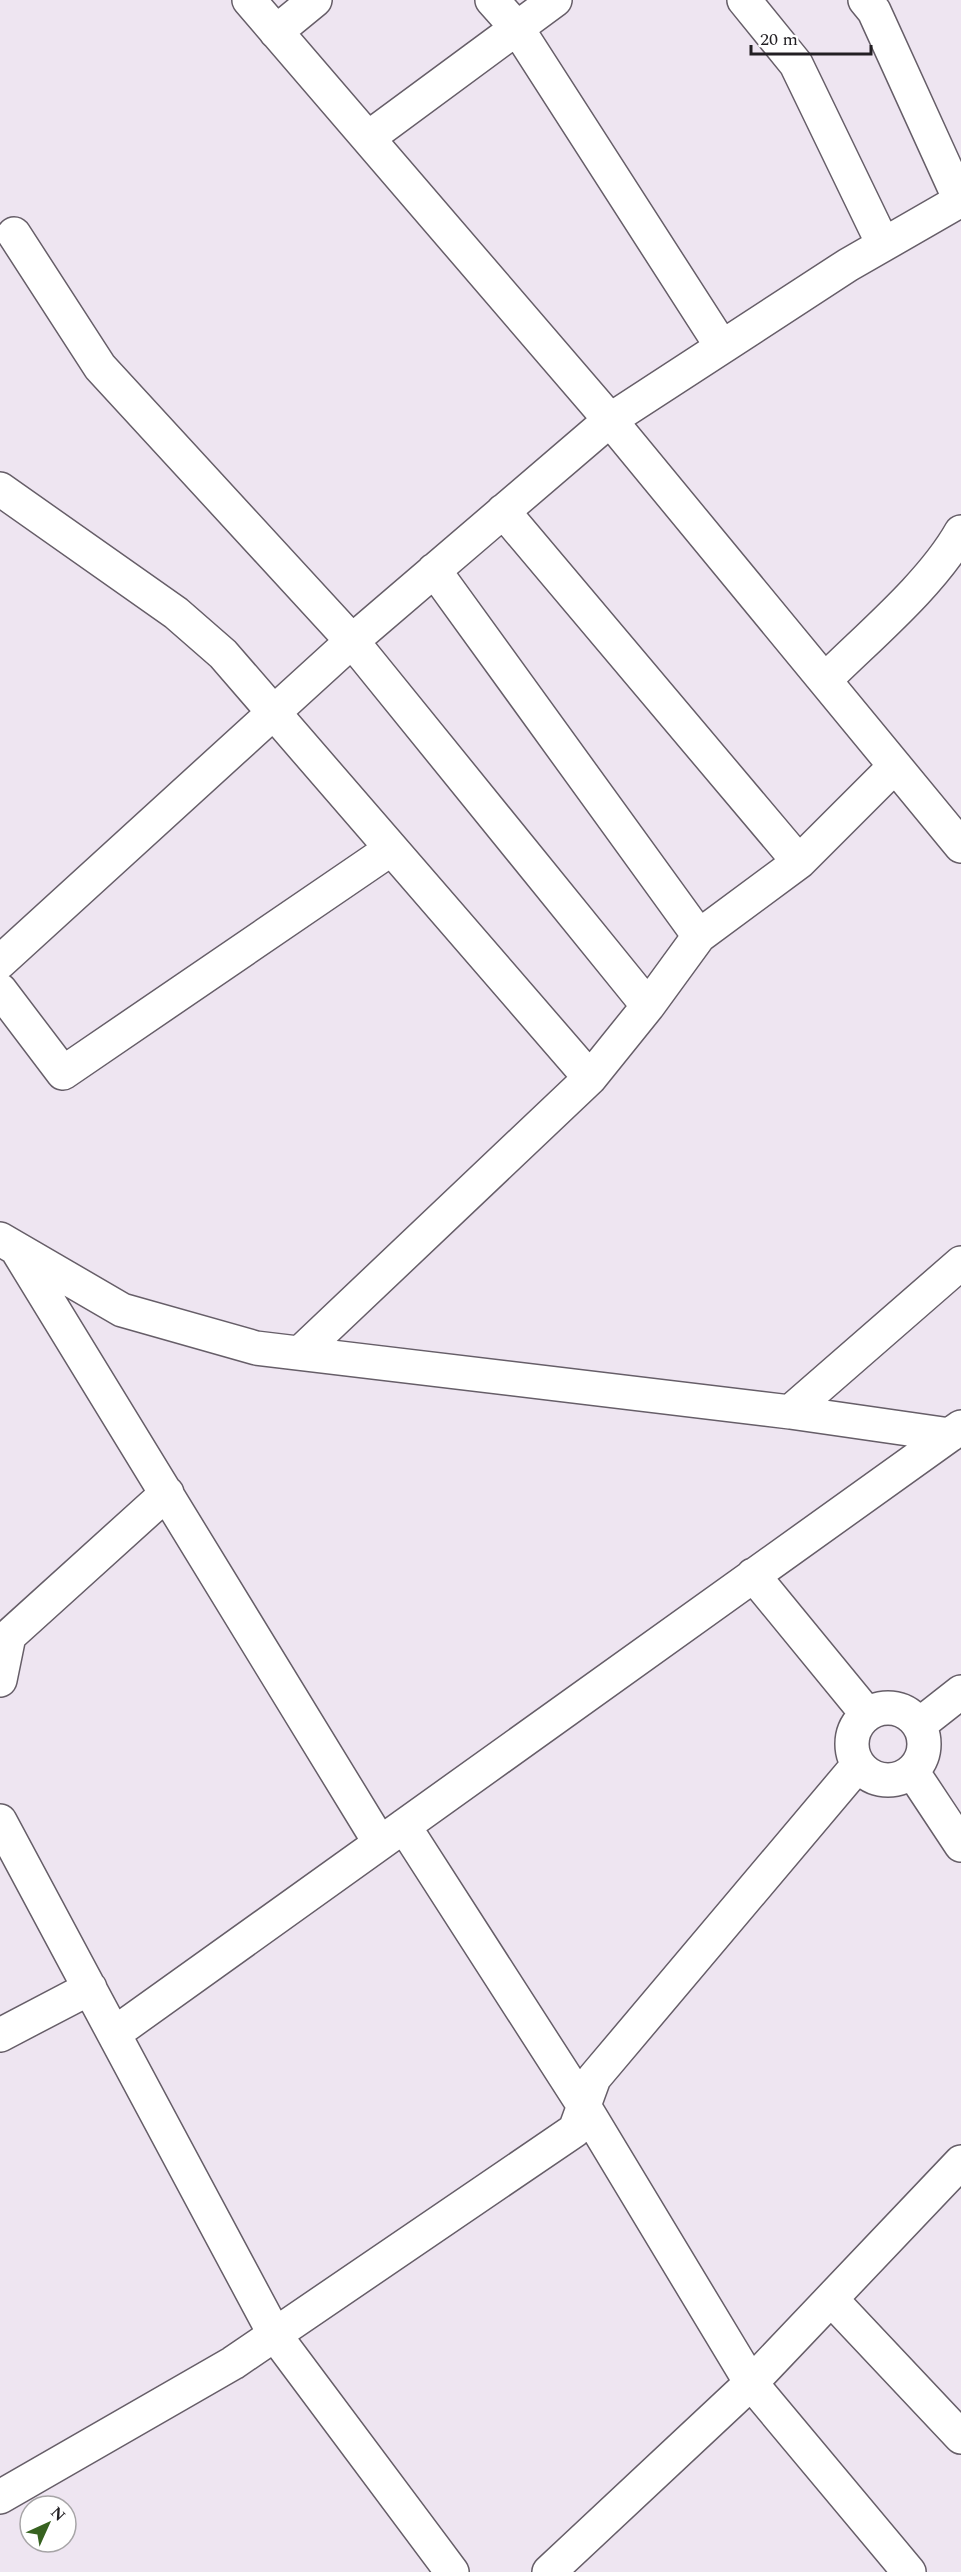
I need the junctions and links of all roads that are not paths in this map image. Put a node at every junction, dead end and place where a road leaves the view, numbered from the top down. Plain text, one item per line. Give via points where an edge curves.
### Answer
1 (249, 0) edge
2 (315, 0) edge
3 (492, 0) edge
4 (555, 0) edge
5 (744, 0) edge
6 (865, 0) edge
7 (517, 28) junction
8 (276, 32) junction
9 (368, 138) junction
10 (961, 200) edge
11 (14, 234) dead end
12 (883, 244) junction
13 (722, 347) junction
14 (610, 420) junction
15 (0, 489) edge
16 (503, 511) junction
17 (961, 532) edge
18 (434, 570) junction
19 (352, 641) junction
20 (825, 680) junction
21 (272, 714) junction
22 (895, 766) junction
23 (961, 846) edge
24 (391, 849) junction
25 (799, 862) junction
26 (699, 936) junction
27 (0, 962) edge
28 (0, 990) edge
29 (648, 1006) junction
30 (590, 1078) junction
31 (8, 1244) edge
32 (959, 1270) edge
33 (300, 1353) junction
34 (790, 1412) junction
35 (956, 1431) edge
36 (167, 1493) junction
37 (753, 1575) junction
38 (0, 1680) edge
39 (961, 1692) edge
40 (867, 1714) junction
41 (919, 1725) junction
42 (858, 1765) junction
43 (912, 1771) junction
44 (0, 1821) edge
45 (392, 1834) junction
46 (961, 1845) edge
47 (11, 1866) edge
48 (90, 1988) junction
49 (114, 2033) junction
50 (0, 2035) edge
51 (584, 2106) junction
52 (960, 2164) edge
53 (831, 2299) junction
54 (275, 2335) junction
55 (751, 2383) junction
56 (961, 2437) edge
57 (0, 2497) edge
58 (452, 2572) edge
59 (549, 2572) edge
60 (909, 2572) edge

1 - 8 street
2 - 8 street
3 - 7 street
4 - 7 street
5 - 12 street via 796,64
6 - 10 street via 874,11
7 - 9 street
7 - 13 street
8 - 9 street
9 - 14 street
10 - 12 street
11 - 19 street via 118,389
12 - 13 street
13 - 14 street
14 - 16 street
14 - 20 street
15 - 21 street via 198,631 223,654
16 - 18 street
16 - 25 street
17 - 20 street via 932,573
18 - 19 street
18 - 26 street
19 - 21 street
19 - 29 street
20 - 22 street
21 - 24 street
21 - 27 street
22 - 23 street
22 - 25 street
24 - 28 street via 63,1073
24 - 30 street
25 - 26 street
26 - 29 street
29 - 30 street
30 - 33 street
31 - 33 street via 122,1310 256,1348
31 - 36 street
32 - 34 street
33 - 34 street
34 - 35 street
35 - 37 street
36 - 38 street via 9,1636
36 - 45 street
37 - 40 street
37 - 45 street
39 - 41 street
40 - 41 street via 888,1707 900,1709
40 - 42 street via 853,1732 853,1755
41 - 43 street via 923,1749
42 - 43 street via 877,1778 901,1777
42 - 51 street via 594,2078
43 - 46 street
44 - 47 street
45 - 49 street
45 - 51 street
47 - 48 street
48 - 49 street
48 - 50 street
49 - 54 street
51 - 54 street via 575,2130
51 - 55 street
52 - 53 street
53 - 55 street
53 - 56 street
54 - 57 street
54 - 58 street
55 - 59 street
55 - 60 street

